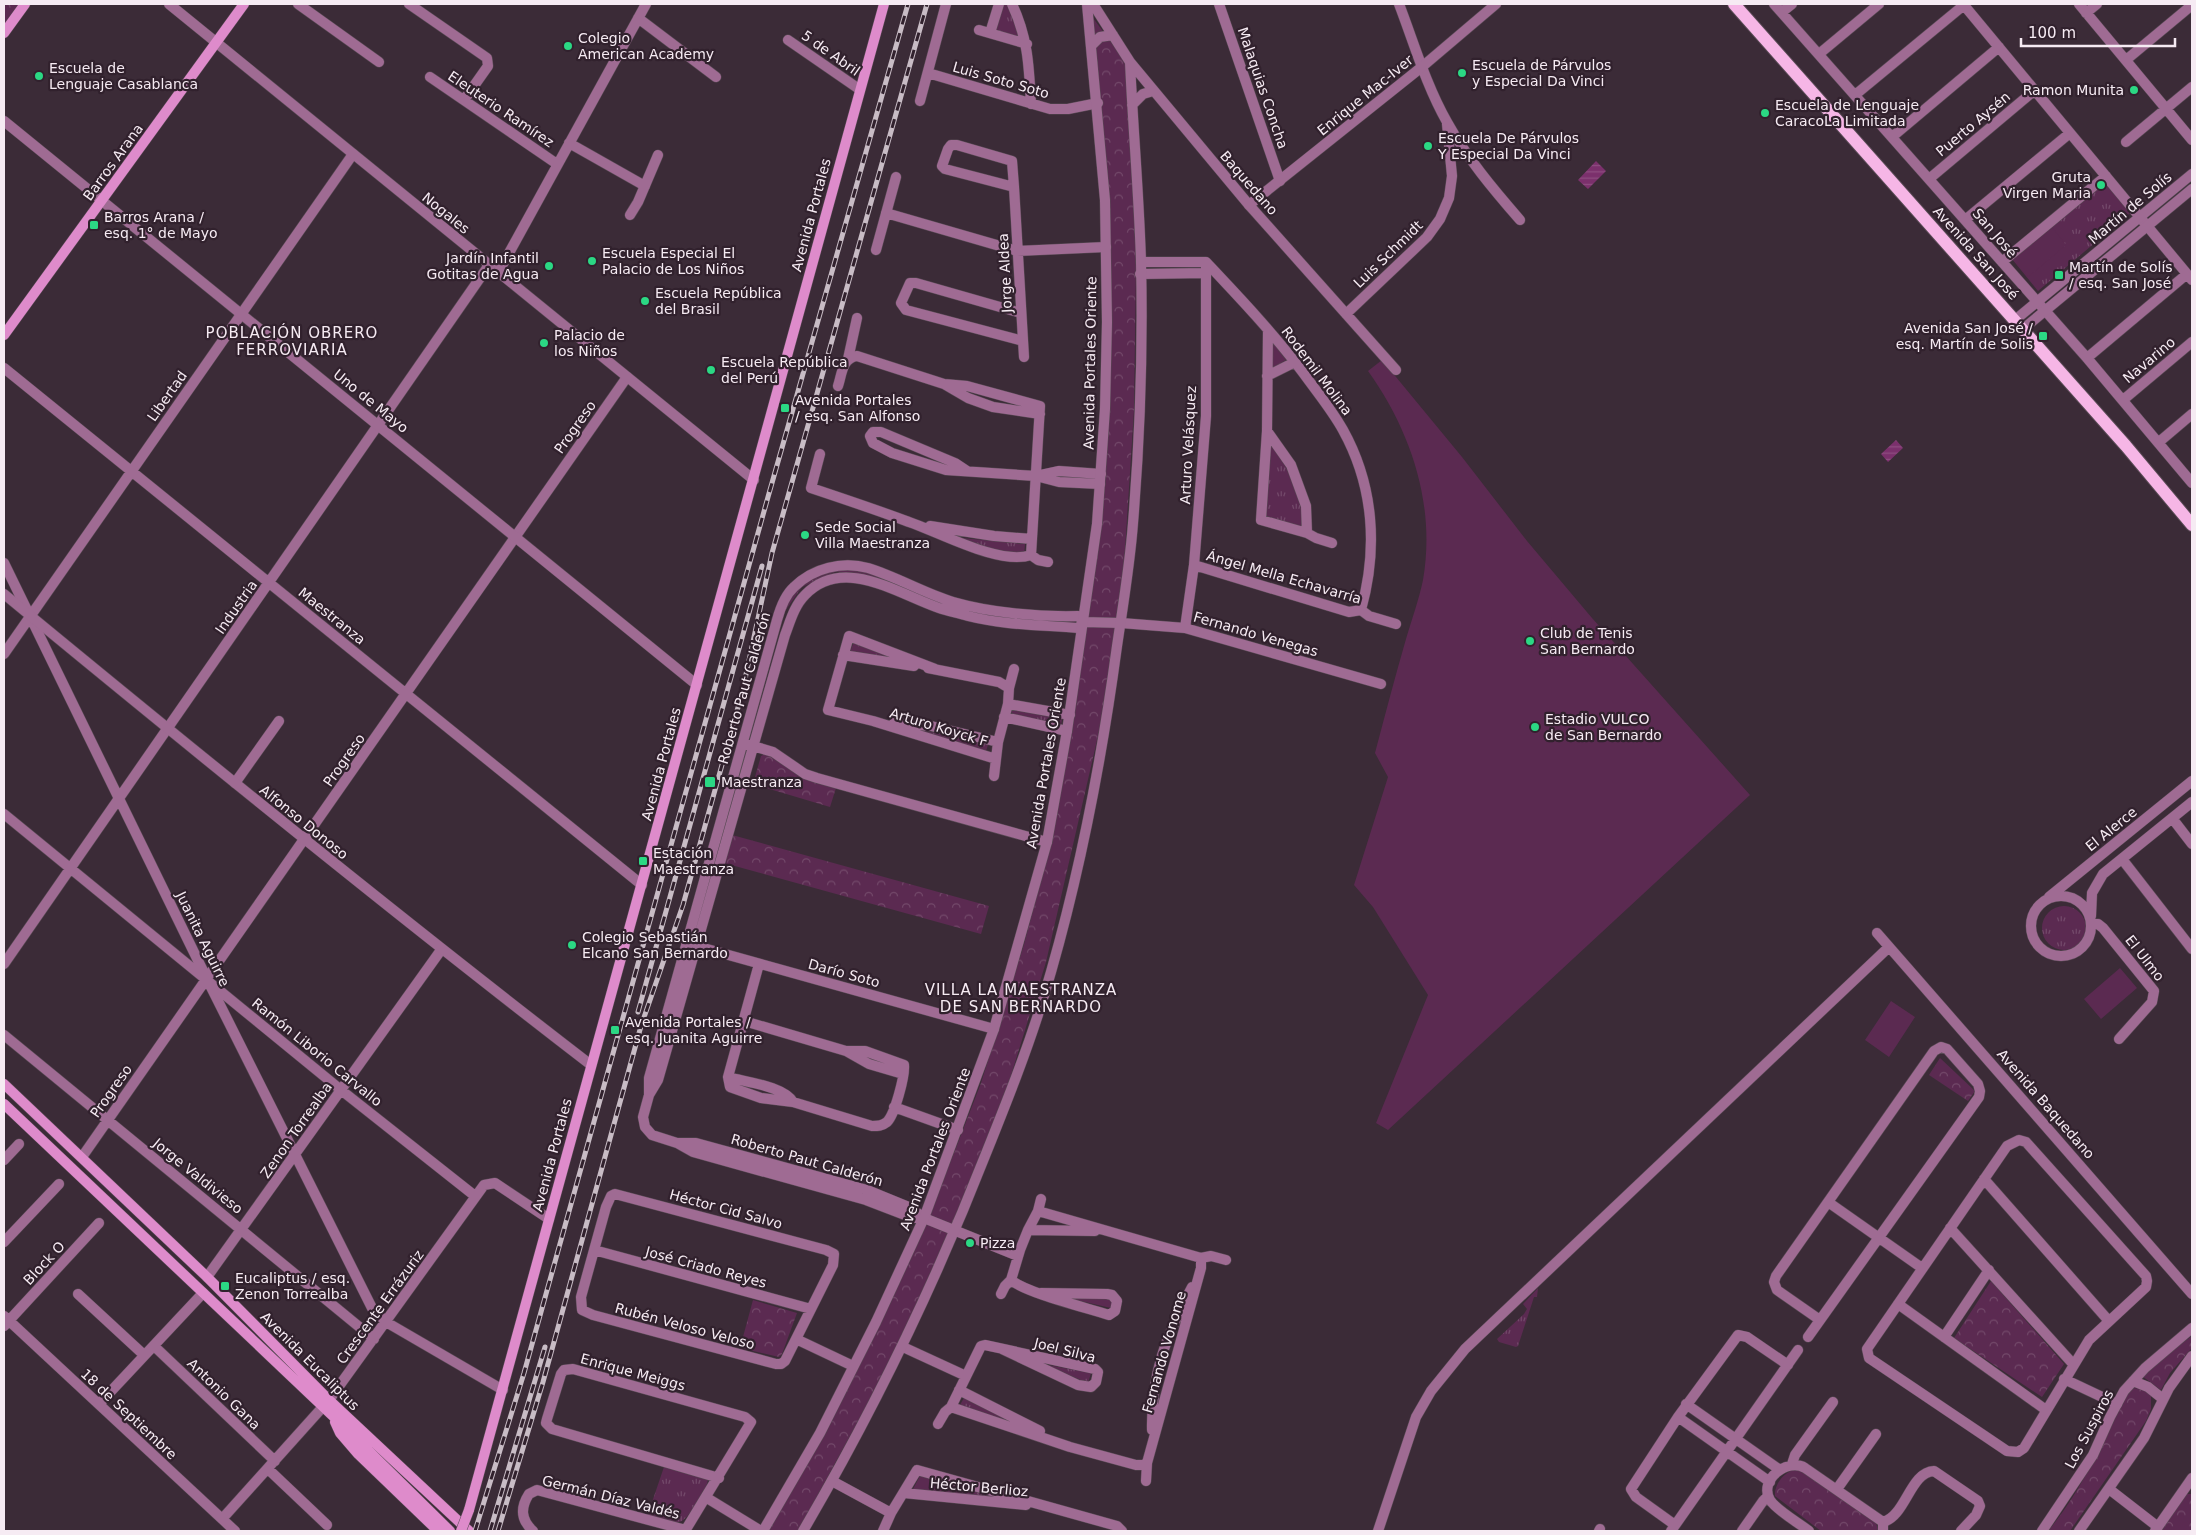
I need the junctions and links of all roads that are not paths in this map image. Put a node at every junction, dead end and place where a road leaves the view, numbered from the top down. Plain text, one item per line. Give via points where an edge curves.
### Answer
1 (25, 4) edge
2 (169, 4) edge
3 (244, 4) edge
4 (298, 4) edge
5 (409, 4) edge
6 (646, 4) edge
7 (884, 4) edge
8 (946, 4) edge
9 (998, 4) edge
10 (1012, 4) edge
11 (1087, 4) edge
12 (1093, 4) edge
13 (1220, 4) edge
14 (1399, 4) edge
15 (1496, 4) edge
16 (1734, 4) edge
17 (1774, 4) edge
18 (1792, 4) edge
19 (1879, 4) edge
20 (1964, 4) edge
21 (2078, 4) edge
22 (2097, 4) edge
23 (2192, 5) edge
24 (1782, 12) junction
25 (2086, 13) junction
26 (638, 18) junction
27 (979, 30) dead end
28 (4, 33) edge
29 (990, 33) junction
30 (1112, 35) junction
31 (788, 40) dead end
32 (216, 42) junction
33 (1027, 44) junction
34 (1091, 46) junction
35 (1999, 47) junction
36 (1819, 54) junction
37 (2126, 60) junction
38 (379, 62) dead end
39 (1130, 62) junction
40 (1422, 66) junction
41 (928, 73) junction
42 (430, 77) dead end
43 (716, 77) dead end
44 (2192, 87) edge
45 (859, 90) junction
46 (2035, 90) junction
47 (1153, 91) junction
48 (1856, 96) junction
49 (464, 100) junction
50 (920, 101) dead end
51 (1098, 103) junction
52 (1031, 104) junction
53 (1132, 105) junction
54 (2167, 108) junction
55 (4, 121) edge
56 (1446, 121) junction
57 (2070, 133) junction
58 (1892, 137) junction
59 (2192, 140) edge
60 (2126, 142) dead end
61 (569, 143) junction
62 (353, 154) junction
63 (658, 155) dead end
64 (557, 164) junction
65 (2192, 174) edge
66 (2106, 176) junction
67 (896, 177) dead end
68 (1929, 179) junction
69 (1280, 181) junction
70 (645, 186) junction
71 (1014, 187) junction
72 (2192, 190) edge
73 (102, 200) junction
74 (1249, 205) junction
75 (886, 213) junction
76 (630, 214) dead end
77 (2140, 217) junction
78 (1520, 220) dead end
79 (1965, 220) junction
80 (2148, 226) junction
81 (1106, 247) junction
82 (876, 250) dead end
83 (1018, 251) junction
84 (1140, 262) junction
85 (2002, 262) junction
86 (489, 265) junction
87 (1206, 267) junction
88 (498, 273) junction
89 (1140, 274) junction
90 (2190, 277) edge
91 (2038, 302) junction
92 (2046, 311) junction
93 (1021, 313) junction
94 (241, 314) junction
95 (1346, 314) junction
96 (857, 318) dead end
97 (2019, 325) junction
98 (1268, 330) junction
99 (4, 335) edge
100 (1023, 341) junction
101 (2192, 342) edge
102 (1024, 357) dead end
103 (2087, 358) junction
104 (848, 359) junction
105 (1295, 362) junction
106 (4, 368) edge
107 (1396, 370) dead end
108 (1267, 376) junction
109 (627, 377) junction
110 (838, 386) dead end
111 (2123, 400) junction
112 (2192, 414) edge
113 (379, 425) junction
114 (1267, 431) junction
115 (2159, 442) junction
116 (820, 454) dead end
117 (130, 471) junction
118 (967, 471) junction
119 (1036, 476) junction
120 (1100, 479) junction
121 (754, 480) junction
122 (2192, 483) edge
123 (912, 523) junction
124 (2192, 525) edge
125 (1307, 533) junction
126 (516, 536) junction
127 (1032, 539) junction
128 (1332, 543) dead end
129 (1031, 555) junction
130 (1048, 562) dead end
131 (4, 563) edge
132 (1194, 565) junction
133 (269, 583) junction
134 (4, 594) edge
135 (1361, 610) junction
136 (30, 616) junction
137 (1084, 622) junction
138 (1121, 623) junction
139 (1396, 624) dead end
140 (1185, 628) junction
141 (4, 654) edge
142 (843, 655) junction
143 (935, 669) junction
144 (1014, 669) dead end
145 (1381, 684) dead end
146 (697, 686) junction
147 (1009, 688) junction
148 (406, 694) junction
149 (1008, 704) junction
150 (1070, 715) junction
151 (1004, 717) junction
152 (874, 721) junction
153 (279, 722) dead end
154 (168, 729) junction
155 (1068, 731) junction
156 (998, 742) junction
157 (747, 745) junction
158 (996, 759) junction
159 (994, 776) dead end
160 (2192, 781) edge
161 (235, 784) junction
162 (118, 799) junction
163 (2192, 802) edge
164 (4, 814) edge
165 (2172, 818) junction
166 (304, 840) junction
167 (1047, 842) junction
168 (2192, 844) edge
169 (2122, 859) junction
170 (70, 868) junction
171 (642, 885) junction
172 (2047, 898) junction
173 (2091, 922) junction
174 (1877, 933) dead end
175 (691, 945) junction
176 (1889, 947) junction
177 (2192, 949) edge
178 (441, 950) junction
179 (4, 964) edge
180 (759, 964) junction
181 (207, 980) junction
182 (744, 1021) junction
183 (994, 1028) junction
184 (4, 1035) edge
185 (2119, 1039) dead end
186 (591, 1065) junction
187 (4, 1084) edge
188 (341, 1090) junction
189 (4, 1104) edge
190 (894, 1107) junction
191 (107, 1120) junction
192 (958, 1130) junction
193 (19, 1144) dead end
194 (295, 1156) junction
195 (82, 1157) junction
196 (4, 1160) edge
197 (1984, 1178) junction
198 (58, 1184) dead end
199 (475, 1196) junction
200 (1041, 1199) dead end
201 (1828, 1202) junction
202 (1038, 1211) junction
203 (924, 1218) junction
204 (549, 1220) junction
205 (99, 1223) dead end
206 (1950, 1228) junction
207 (241, 1230) junction
208 (956, 1230) junction
209 (1028, 1230) junction
210 (1111, 1231) junction
211 (1879, 1237) junction
212 (4, 1242) edge
213 (594, 1250) junction
214 (1018, 1256) junction
215 (1226, 1260) dead end
216 (1201, 1263) junction
217 (1922, 1268) junction
218 (1989, 1270) junction
219 (207, 1277) junction
220 (1011, 1280) junction
221 (203, 1293) junction
222 (1040, 1293) junction
223 (78, 1294) dead end
224 (1001, 1294) dead end
225 (2192, 1294) edge
226 (1898, 1304) junction
227 (811, 1309) junction
228 (1820, 1320) junction
229 (2108, 1320) junction
230 (5, 1321) edge
231 (386, 1322) junction
232 (2192, 1328) edge
233 (1808, 1337) dead end
234 (1944, 1337) junction
235 (374, 1339) junction
236 (796, 1339) junction
237 (154, 1346) junction
238 (903, 1347) junction
239 (1002, 1349) junction
240 (1798, 1350) dead end
241 (144, 1356) junction
242 (2192, 1356) edge
243 (2073, 1364) junction
244 (1788, 1365) junction
245 (853, 1366) junction
246 (966, 1376) junction
247 (2064, 1379) junction
248 (2133, 1381) junction
249 (503, 1390) junction
250 (959, 1390) junction
251 (2163, 1399) junction
252 (1833, 1402) dead end
253 (99, 1404) junction
254 (326, 1404) junction
255 (1686, 1404) junction
256 (2117, 1404) junction
257 (951, 1407) junction
258 (2046, 1410) junction
259 (333, 1416) junction
260 (1678, 1416) junction
261 (938, 1424) dead end
262 (1876, 1434) dead end
263 (1735, 1439) junction
264 (1152, 1442) junction
265 (1070, 1447) junction
266 (1727, 1451) junction
267 (1146, 1463) junction
268 (1792, 1464) junction
269 (272, 1465) junction
270 (1780, 1470) junction
271 (719, 1478) junction
272 (832, 1481) junction
273 (1146, 1481) dead end
274 (1770, 1482) junction
275 (2191, 1483) edge
276 (1837, 1489) junction
277 (2108, 1489) junction
278 (904, 1493) junction
279 (1768, 1496) junction
280 (707, 1498) junction
281 (1052, 1507) junction
282 (891, 1513) junction
283 (222, 1519) junction
284 (327, 1525) dead end
285 (1883, 1527) edge
286 (1120, 1528) edge
287 (1673, 1528) edge
288 (2157, 1529) edge
289 (235, 1531) edge
290 (438, 1531) edge
291 (450, 1531) edge
292 (461, 1531) edge
293 (469, 1531) edge
294 (532, 1531) edge
295 (686, 1531) edge
296 (762, 1531) edge
297 (803, 1531) edge
298 (883, 1531) edge
299 (1378, 1531) edge
300 (1742, 1531) edge
301 (1809, 1531) edge
302 (1961, 1531) edge
303 (2042, 1531) edge
304 (2079, 1531) edge

1 - 28 main road
2 - 32 street, Nogales
3 - 32 main road, Barros Arana
4 - 38 street
5 - 49 street via 487,58 488,66
6 - 26 street, Eleuterio Ramírez
7 - 45 main road, Avenida Portales
8 - 41 street
9 - 29 street
10 - 33 street
11 - 34 street, Avenida Portales Oriente
12 - 30 street, Baquedano
13 - 69 street, Malaquias Concha
14 - 40 street
15 - 40 street, Enrique Mac-Iver
16 - 97 main road, Avenida San José
17 - 24 street, San José
18 - 24 street
19 - 36 street
20 - 35 street
20 - 48 street
21 - 25 street
22 - 25 street
23 - 37 street
24 - 36 street, San José
25 - 37 street
26 - 43 street
26 - 61 street, Eleuterio Ramírez
27 - 29 street
29 - 33 street
30 - 34 street via 1100,37
30 - 39 street, Baquedano
31 - 45 street, 5 de Abril
32 - 62 street, Nogales
32 - 73 main road, Barros Arana
33 - 52 street
34 - 51 street, Avenida Portales Oriente
35 - 46 street
35 - 58 street
36 - 48 street, San José
37 - 54 street
39 - 47 street, Baquedano
39 - 53 street
40 - 56 street
40 - 69 street, Enrique Mac-Iver
41 - 50 street
41 - 52 street, Luis Soto Soto
42 - 49 street, Eleuterio Ramírez
44 - 54 street
45 - 121 main road, Avenida Portales
46 - 57 street
46 - 68 street, Puerto Aysén
47 - 53 street via 1143,94
47 - 74 street, Baquedano
48 - 58 street, San José
49 - 64 street, Eleuterio Ramírez
51 - 52 street, Luis Soto Soto via 1068,109
51 - 81 street, Avenida Portales Oriente
53 - 84 street
54 - 59 street
54 - 60 street
55 - 73 street, Uno de Mayo
56 - 78 street via 1479,173
56 - 95 street, Luis Schmidt via 1452,176 1449,198 1440,219 1427,237
57 - 66 street
57 - 79 street
58 - 68 street, San José
61 - 64 street, Eleuterio Ramírez
61 - 70 street, Eleuterio Ramírez
62 - 86 street, Nogales
62 - 94 street, Libertad
63 - 70 street
64 - 88 street, Eleuterio Ramírez
65 - 77 street, Martín de Solís
66 - 77 street
66 - 85 street
67 - 75 street
68 - 79 street, San José
69 - 74 street, Enrique Mac-Iver
70 - 76 street
71 - 71 street, Jorge Aldea via 1012,161 956,144 948,149 942,166 945,169
71 - 83 street, Jorge Aldea
72 - 80 street, Martín de Solís
73 - 94 street, Uno de Mayo
73 - 99 main road, Barros Arana
74 - 95 street, Baquedano
75 - 82 street
75 - 83 street
77 - 80 street
77 - 91 street, Martín de Solís
79 - 85 street, San José
80 - 90 street
80 - 92 street, Martín de Solís
81 - 83 street
81 - 120 street, Avenida Portales Oriente via 1106,369
83 - 93 street, Jorge Aldea
84 - 87 street
84 - 89 street
85 - 91 street, San José
86 - 88 street, Nogales
86 - 113 street, Industria
87 - 89 street
87 - 98 street, Rodemil Molina
87 - 132 street, Arturo Velásquez via 1206,416
88 - 109 street, Nogales
89 - 138 street via 1141,381 1134,517
90 - 103 street
91 - 92 street, San José
91 - 97 street, Martín de Solís
92 - 97 street, Martín de Solís
92 - 103 street, San José
93 - 100 street, Jorge Aldea
93 - 100 street via 916,283 910,283 901,303 906,310
94 - 113 street, Uno de Mayo
94 - 117 street, Libertad
95 - 107 street, Baquedano
96 - 104 street
97 - 124 main road, Avenida San José
98 - 105 street, Rodemil Molina
98 - 108 street
100 - 102 street, Jorge Aldea
101 - 111 street, Navarino
103 - 111 street, San José
104 - 110 street
104 - 119 street via 857,356 944,384 987,405 1015,412 1040,410
105 - 108 street
105 - 135 street, Rodemil Molina via 1343,429 1363,476 1372,544
106 - 117 street, Maestranza
108 - 114 street
109 - 121 street, Nogales
109 - 126 street, Progreso
111 - 115 street, San José
112 - 115 street
113 - 126 street, Uno de Mayo
113 - 133 street, Industria
114 - 125 street via 1290,465 1306,506
114 - 125 street via 1261,520
115 - 122 street, San José
116 - 123 street via 811,488
117 - 133 street, Maestranza
117 - 136 street, Libertad
118 - 118 street via 881,432 873,432 870,436 873,443 892,453 938,468
118 - 119 street
119 - 120 street via 1059,471
119 - 127 street
120 - 137 street, Avenida Portales Oriente
121 - 146 main road, Avenida Portales
123 - 127 street
123 - 129 street via 985,551 1020,558
125 - 128 street
126 - 146 street, Uno de Mayo
126 - 148 street, Progreso
127 - 129 street
129 - 130 street
131 - 136 street, Juanita Aguirre
132 - 135 street, Ángel Mella Echavarría via 1349,612
132 - 140 street, Arturo Velásquez
133 - 148 street, Maestranza
133 - 154 street, Industria
134 - 136 street, Alfonso Donoso
135 - 139 street, Ángel Mella Echavarría via 1369,616
136 - 141 street, Libertad
136 - 154 street, Alfonso Donoso
136 - 162 street, Juanita Aguirre
137 - 138 street, Roberto Paut Calderón
137 - 150 street, Avenida Portales Oriente
137 - 157 street, Roberto Paut Calderón via 1078,616 1037,615 953,602 867,568 848,565 818,571 793,587 781,608
138 - 140 street, Fernando Venegas
138 - 208 street via 1102,750 1054,962 1015,1083
140 - 145 street, Fernando Venegas
142 - 143 street
142 - 143 street via 849,636
142 - 152 street, Arturo Koyck F via 828,710
143 - 147 street via 999,682
144 - 147 street
146 - 171 main road, Avenida Portales
147 - 149 street
148 - 166 street, Progreso
148 - 171 street, Maestranza
149 - 150 street
149 - 151 street
150 - 155 street, Avenida Portales Oriente
151 - 155 street
151 - 156 street
152 - 156 street, Arturo Koyck F via 931,726
152 - 158 street, Arturo Koyck F
153 - 161 street
154 - 161 street, Alfonso Donoso
154 - 162 street, Industria
155 - 167 street, Avenida Portales Oriente
156 - 158 street
157 - 167 street via 773,752 805,774 817,778
157 - 175 street, Roberto Paut Calderón
158 - 159 street
160 - 172 street, El Alerce
161 - 166 street, Alfonso Donoso
162 - 170 street, Industria
162 - 181 street, Juanita Aguirre
163 - 165 street, El Alerce
164 - 170 street, Ramón Liborio Carvallo
165 - 168 street
165 - 169 street, El Alerce
166 - 178 street, Alfonso Donoso
166 - 181 street, Progreso
167 - 183 street, Avenida Portales Oriente
169 - 173 street, El Alerce via 2096,883 2091,899
169 - 177 street
170 - 179 street, Industria
170 - 181 street, Ramón Liborio Carvallo
171 - 186 main road, Avenida Portales
172 - 173 street via 2074,898 2082,903
172 - 173 street, El Alerce via 2039,904 2030,922 2035,942 2050,954 2070,955 2079,950 2090,934
173 - 185 street, El Ulmo via 2104,928 2154,991 2152,1002
174 - 176 street, Avenida Baquedano
175 - 180 street, Darío Soto
175 - 203 street, Roberto Paut Calderón via 650,1078 643,1117 645,1127 652,1135 693,1152 866,1200 913,1218
176 - 225 street, Avenida Baquedano
176 - 299 street via 1460,1354 1431,1391 1416,1417
178 - 186 street, Alfonso Donoso
178 - 188 street, Zenon Torrealba
180 - 182 street
180 - 183 street, Darío Soto
181 - 188 street, Ramón Liborio Carvallo
181 - 191 street, Progreso
181 - 194 street, Juanita Aguirre
182 - 190 street via 846,1051 860,1050 901,1062 903,1074
182 - 190 street via 728,1077 732,1089 771,1100 793,1102 876,1126 889,1120
183 - 192 street, Avenida Portales Oriente
184 - 191 street, Jorge Valdivieso
186 - 204 main road, Avenida Portales
187 - 195 main road, Avenida Eucaliptus
188 - 194 street, Zenon Torrealba
188 - 199 street, Ramón Liborio Carvallo
189 - 221 main road, Avenida Eucaliptus
190 - 192 street
191 - 195 street, Progreso
191 - 207 street, Jorge Valdivieso
192 - 203 street, Avenida Portales Oriente
193 - 196 street
194 - 207 street, Zenon Torrealba
194 - 231 street, Juanita Aguirre via 372,1308
195 - 219 main road, Avenida Eucaliptus
197 - 206 street
197 - 229 street
197 - 229 street via 2007,1146 2019,1140 2026,1142 2146,1276 2146,1287
198 - 212 street
199 - 204 street via 484,1185 495,1184
199 - 231 street, Crescente Errázuriz
200 - 202 street
201 - 211 street
201 - 211 street via 1934,1051 1941,1047 1947,1050 1978,1084 1979,1097
201 - 228 street via 1774,1282 1778,1290
202 - 209 street
202 - 210 street
203 - 208 street, Roberto Paut Calderón
203 - 245 street, Avenida Portales Oriente
204 - 249 main road, Avenida Portales
205 - 230 street, Block O
206 - 217 street
206 - 218 street
207 - 219 street, Zenon Torrealba
207 - 235 street, Jorge Valdivieso
208 - 214 street, Roberto Paut Calderón
208 - 238 street
209 - 210 street
209 - 214 street
210 - 216 street
211 - 217 street
211 - 228 street
213 - 227 street, José Criado Reyes
213 - 227 street, Héctor Cid Salvo via 611,1196 620,1194 826,1250 834,1254 832,1265
213 - 236 street, Rubén Veloso Veloso via 581,1297 582,1310 593,1315 781,1364
214 - 220 street
215 - 216 street via 1211,1256
216 - 264 street, Fernando Vonome
216 - 264 street, Fernando Vonome via 1158,1365
217 - 226 street
218 - 234 street
218 - 243 street
219 - 254 main road, Avenida Eucaliptus
220 - 222 street
220 - 224 street
221 - 237 street
221 - 254 main road, Avenida Eucaliptus
222 - 222 street via 1109,1315 1115,1311 1117,1301 1106,1294
223 - 241 street
226 - 234 street
226 - 258 street via 1867,1349 1869,1358 2007,1451 2018,1452 2024,1448
227 - 236 street
228 - 233 street
229 - 243 street
230 - 253 street, 18 de Septiembre
231 - 235 street, Crescente Errázuriz
231 - 249 street, Juanita Aguirre
232 - 248 street, Los Suspiros
234 - 258 street
235 - 254 street, Crescente Errázuriz
236 - 245 street
237 - 241 street
237 - 269 street, Antonio Gana
238 - 246 street
238 - 272 street
239 - 239 street, Joel Silva via 1095,1369 1098,1372 1096,1382 1091,1387 1078,1385
239 - 246 street, Joel Silva via 982,1346
240 - 244 street
241 - 253 street
242 - 251 street
243 - 247 street
244 - 255 street via 1747,1337 1738,1335
244 - 263 street
245 - 296 street, Avenida Portales Oriente via 820,1433
246 - 250 street
247 - 256 street
247 - 258 street
248 - 251 street via 2148,1386
248 - 256 street, Los Suspiros
249 - 292 main road, Avenida Portales, bridge
250 - 257 street
250 - 265 street
251 - 277 street via 2144,1438
252 - 268 street
253 - 283 street, 18 de Septiembre
254 - 259 main road, Avenida Eucaliptus
254 - 269 street, Crescente Errázuriz
254 - 293 main road, Avenida Eucaliptus
255 - 260 street
255 - 263 street
256 - 303 street, Los Suspiros via 2093,1455
257 - 261 street via 944,1412
257 - 265 street
259 - 290 main road via 340,1433 358,1454
259 - 291 main road, Avenida Eucaliptus
260 - 266 street
260 - 287 street via 1631,1489
262 - 276 street
263 - 266 street
263 - 270 street
264 - 267 street, Fernando Vonome
265 - 267 street via 1136,1465
266 - 274 street
266 - 287 street
267 - 273 street, Fernando Vonome
268 - 270 street
268 - 276 street via 1801,1465
269 - 283 street, Crescente Errázuriz
269 - 284 street, Antonio Gana
270 - 274 street
271 - 271 street, Enrique Meiggs via 751,1422 745,1418 568,1369 561,1374 547,1419 548,1426
271 - 280 street
272 - 282 street
272 - 297 street
274 - 279 street
275 - 288 street
276 - 285 street
277 - 288 street
277 - 304 street
278 - 281 street, Héctor Berlioz
278 - 281 street, Héctor Berlioz via 917,1470
278 - 282 street
279 - 300 street
279 - 301 street
280 - 295 street
280 - 296 street
281 - 286 street, Héctor Berlioz
282 - 298 street
283 - 289 street, 18 de Septiembre
285 - 302 street via 1924,1474 1934,1471 1978,1501 1980,1506 1976,1515
294 - 295 street, Germán Díaz Valdés via 522,1514 529,1494 538,1490

